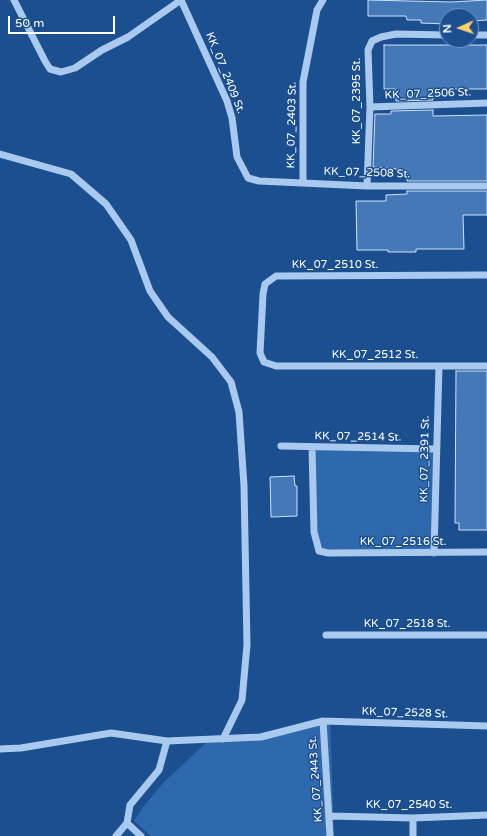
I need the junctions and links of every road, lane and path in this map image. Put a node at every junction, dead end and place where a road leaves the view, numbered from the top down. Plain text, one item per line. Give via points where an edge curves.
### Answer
1 (14, 0) edge
2 (181, 0) edge
3 (323, 0) edge
4 (439, 35) edge
5 (487, 104) edge
6 (370, 107) junction
7 (0, 154) edge
8 (248, 178) joint
9 (303, 182) junction
10 (367, 186) junction
11 (487, 186) edge
12 (487, 276) edge
13 (264, 362) joint
14 (439, 366) junction
15 (487, 366) edge
16 (280, 446) dead end
17 (312, 447) junction
18 (436, 449) junction
19 (487, 552) edge
20 (434, 553) junction
21 (326, 635) dead end
22 (487, 635) edge
23 (323, 721) junction
24 (487, 726) edge
25 (224, 739) junction
26 (167, 741) junction
27 (0, 749) edge
28 (487, 815) edge
29 (330, 816) junction
30 (413, 818) junction
31 (127, 823) junction
32 (116, 836) edge
33 (141, 836) edge
34 (330, 836) edge
35 (413, 836) edge

1 - 2 street via 50,69 60,72 75,68 128,37
2 - 8 street, KK_07_2409 St. via 227,101 237,157
3 - 9 street, KK_07_2403 St. via 317,10 303,82
4 - 6 street, KK_07_2395 St. via 396,34 372,41 368,50
5 - 6 street, KK_07_2506 St.
6 - 10 street, KK_07_2395 St.
7 - 25 street via 71,174 106,204 131,240 150,291 168,317 212,357 231,382 238,412 244,486 247,645 242,700
8 - 9 street, KK_07_2508 St. via 259,181
9 - 10 street, KK_07_2508 St.
10 - 11 street, KK_07_2508 St.
12 - 13 street, KK_07_2510 St. via 276,276 265,284 263,294 260,353
13 - 14 street, KK_07_2512 St. via 276,366
14 - 15 street, KK_07_2512 St.
14 - 18 street, KK_07_2391 St.
16 - 17 street, KK_07_2514 St.
17 - 18 street, KK_07_2514 St.
17 - 20 street, KK_07_2516 St. via 314,532 319,551
18 - 20 street, KK_07_2391 St.
19 - 20 street, KK_07_2516 St.
21 - 22 street, KK_07_2518 St.
23 - 24 street, KK_07_2528 St.
23 - 25 street, KK_07_2528 St. via 260,737
23 - 29 street, KK_07_2443 St.
25 - 26 street, KK_07_2528 St.
26 - 27 street, KK_07_2528 St. via 111,733 21,748
26 - 31 street via 159,770 130,805
28 - 30 street, KK_07_2540 St.
29 - 30 street, KK_07_2540 St.
29 - 34 street, KK_07_2443 St.
30 - 35 street
31 - 32 street
31 - 33 street

